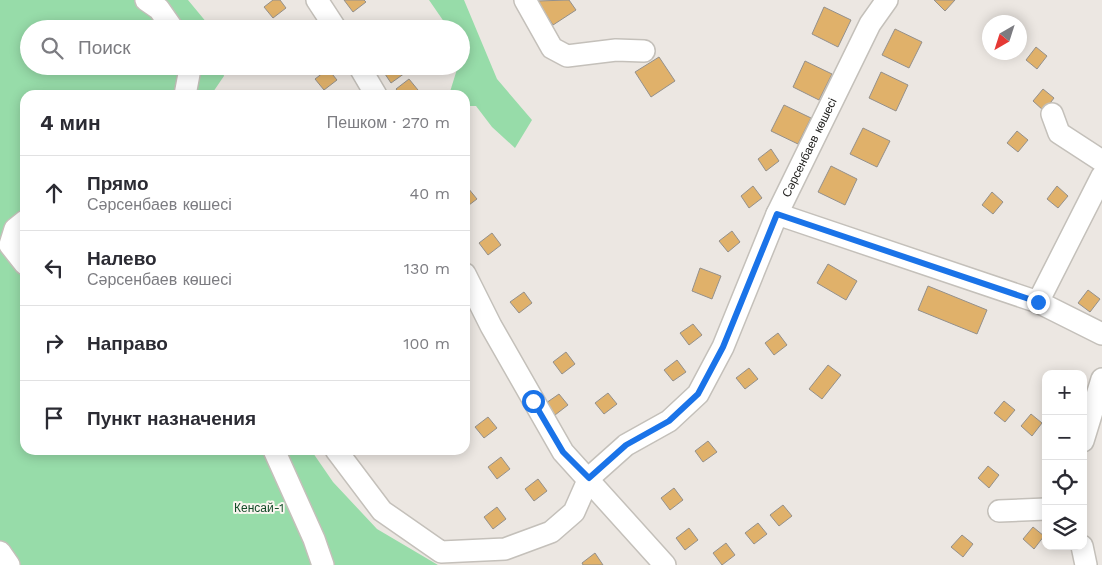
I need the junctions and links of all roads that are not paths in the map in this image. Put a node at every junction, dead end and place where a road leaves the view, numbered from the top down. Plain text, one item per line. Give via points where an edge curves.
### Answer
1 (146, 0) edge
2 (317, 0) edge
3 (525, 0) edge
4 (887, 0) edge
5 (167, 20) edge
6 (330, 20) edge
7 (644, 51) dead end
8 (189, 75) edge
9 (364, 75) edge
10 (186, 90) edge
11 (373, 90) edge
12 (1052, 114) dead end
13 (1102, 161) edge
14 (1102, 176) edge
15 (777, 214) junction
16 (20, 225) edge
17 (20, 258) edge
18 (470, 284) edge
19 (1038, 302) junction
20 (1102, 334) edge
21 (1102, 379) edge
22 (1087, 428) edge
23 (276, 455) edge
24 (340, 455) edge
25 (589, 478) junction
26 (1042, 508) edge
27 (999, 511) dead end
28 (1083, 550) edge
29 (0, 552) edge
30 (9, 565) edge
31 (323, 565) edge
32 (665, 565) edge
33 (1086, 565) edge

1 - 5 street via 159,9
2 - 6 street
3 - 7 street via 552,48 567,56 616,50
4 - 15 street, Сәрсенбаев көшесі via 870,24
8 - 10 street
9 - 11 street
12 - 13 street via 1059,133
14 - 19 street
15 - 19 street
15 - 25 street, Сәрсенбаев көшесі via 723,347 698,394 669,421 626,445
16 - 17 street via 15,229 10,245
18 - 25 street via 563,452
19 - 20 street
21 - 22 street
23 - 31 street
24 - 25 street via 382,511 441,552 505,549 550,532 574,512
25 - 32 street
26 - 27 street
28 - 33 street
29 - 30 street

